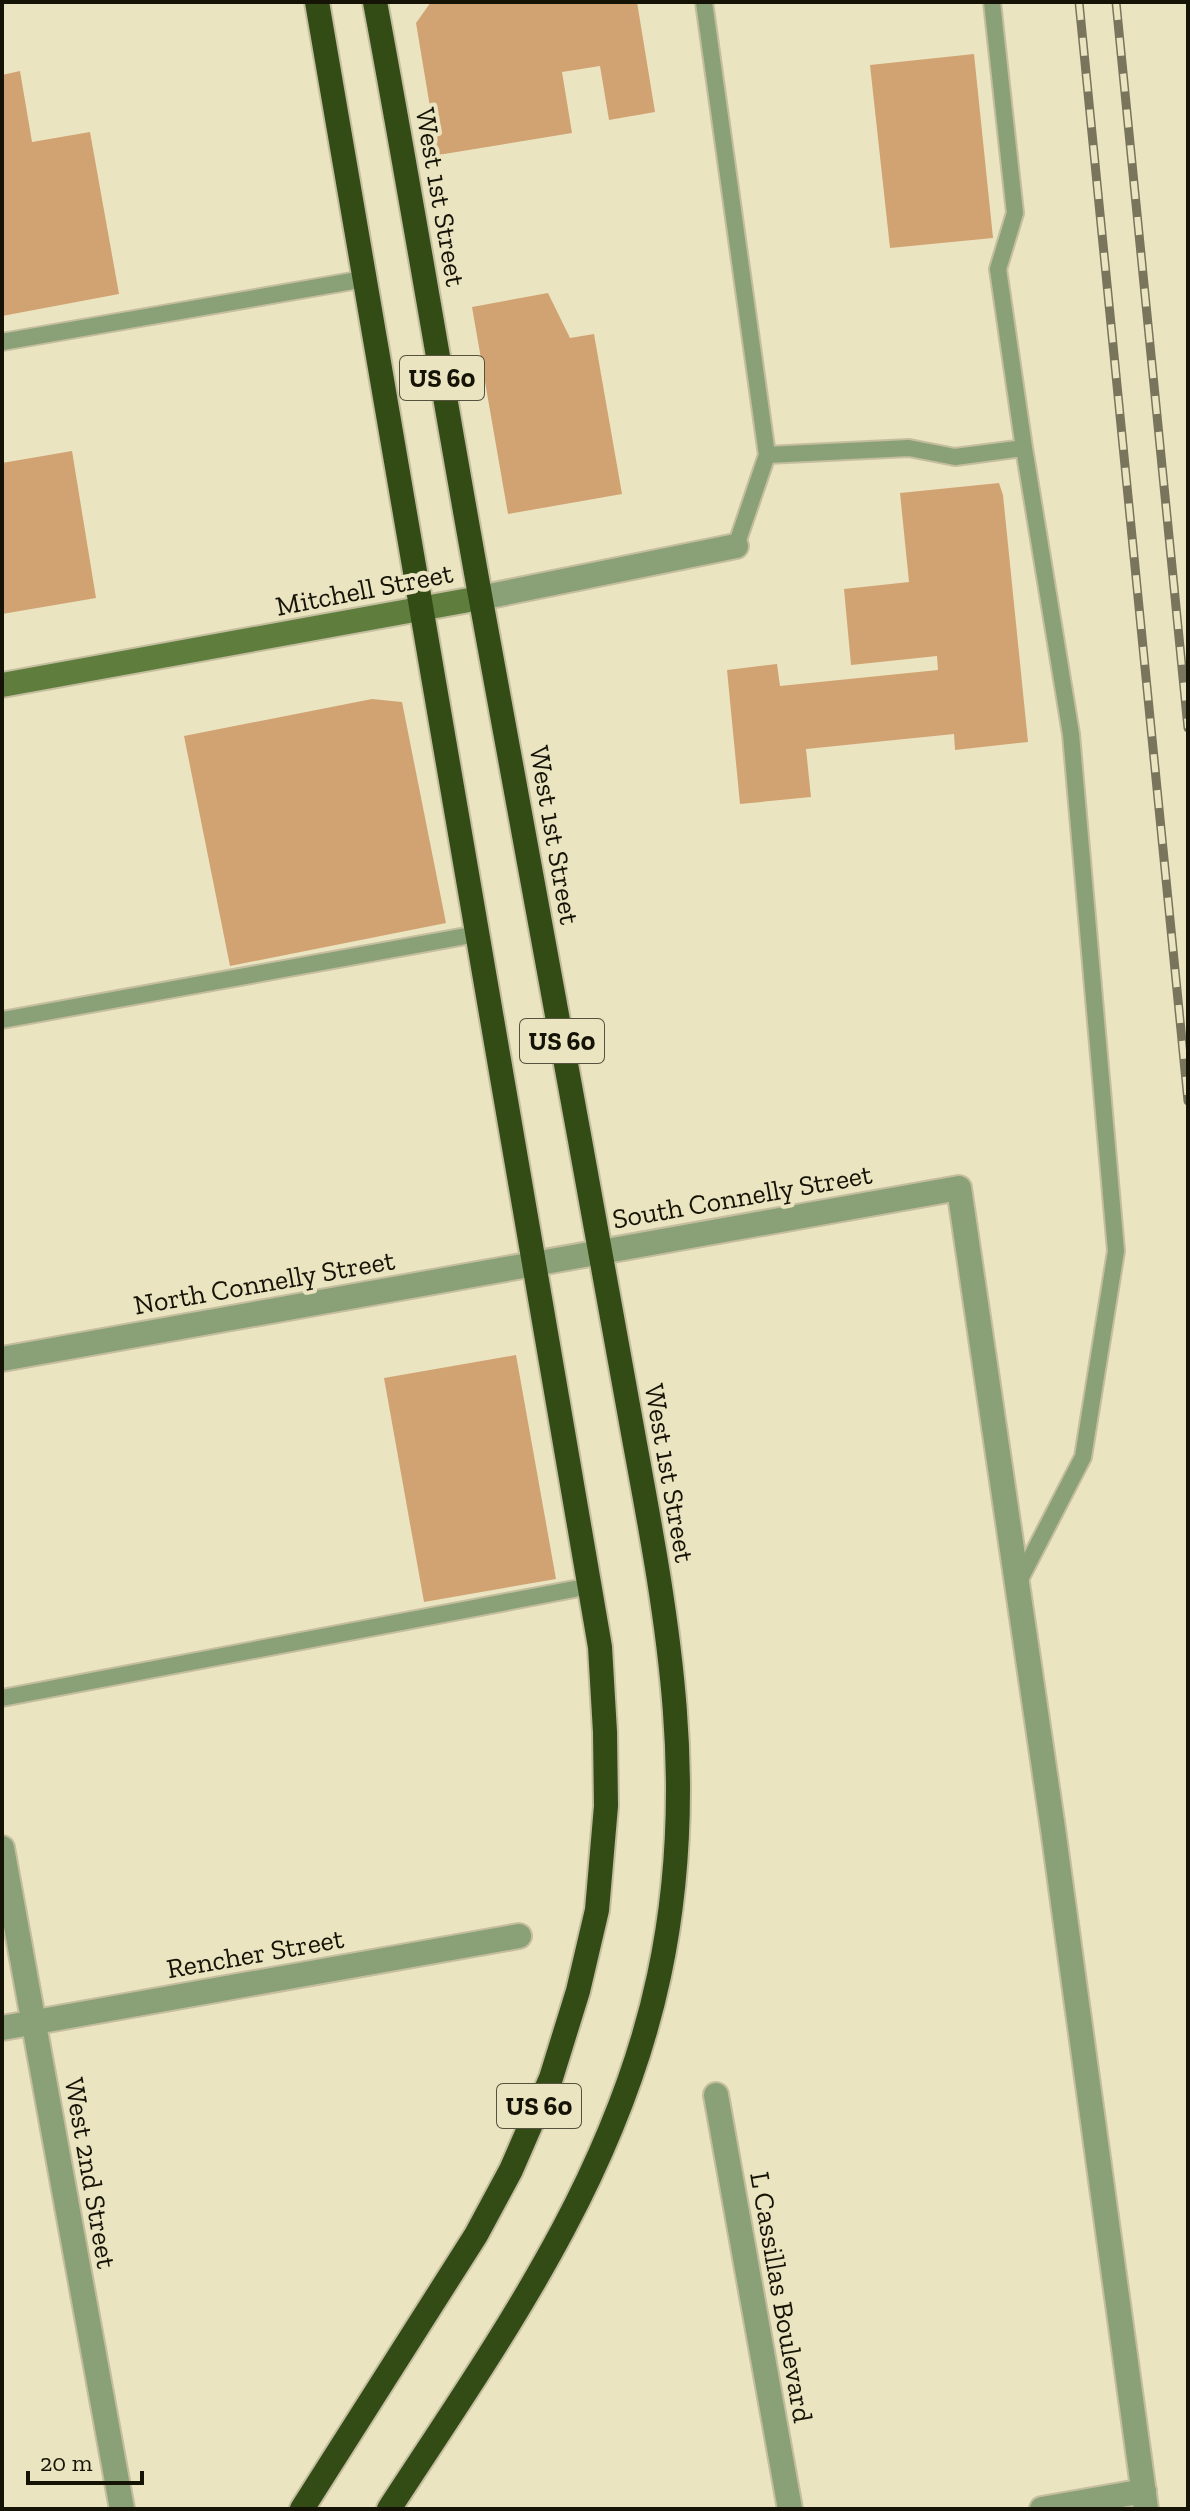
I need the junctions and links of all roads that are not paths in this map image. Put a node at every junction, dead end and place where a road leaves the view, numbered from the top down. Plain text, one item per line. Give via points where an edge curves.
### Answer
1 (317, 2) edge
2 (375, 2) edge
3 (704, 2) edge
4 (992, 2) edge
5 (364, 279) junction
6 (2, 342) edge
7 (1024, 448) junction
8 (767, 455) junction
9 (736, 546) joint
10 (480, 598) junction
11 (420, 610) junction
12 (2, 685) edge
13 (477, 934) junction
14 (2, 1020) edge
15 (600, 1252) junction
16 (536, 1264) junction
17 (2, 1359) edge
18 (1017, 1585) junction
19 (590, 1586) junction
20 (2, 1698) edge
21 (2, 1848) edge
22 (519, 1936) dead end
23 (33, 2022) junction
24 (2, 2028) edge
25 (716, 2095) dead end
26 (1145, 2500) edge
27 (122, 2509) edge
28 (302, 2509) edge
29 (389, 2509) edge
30 (790, 2509) edge
31 (1042, 2509) edge

1 - 5 highway, US 60
2 - 10 highway, West 1st Street / US 60
3 - 8 lane
4 - 7 lane via 1015,213 998,269
5 - 6 lane
5 - 11 highway, US 60
7 - 8 lane via 955,457 909,448
7 - 18 lane via 1071,734 1116,1251 1083,1457
8 - 9 lane
9 - 10 street, Mitchell Street
10 - 11 street, Mitchell Street
10 - 15 highway, West 1st Street / US 60
11 - 12 street, Mitchell Street
11 - 13 highway, US 60
13 - 14 lane
13 - 16 highway, US 60
15 - 16 street, South Connelly Street
15 - 18 street, South Connelly Street via 959,1188
15 - 29 highway, West 1st Street / US 60 via 674,1679 679,1776 674,1890 641,2047 591,2177 516,2313
16 - 17 street, North Connelly Street
16 - 19 highway, US 60
18 - 26 street
19 - 20 lane
19 - 28 highway, US 60 via 600,1647 606,1806 597,1910 551,2078 476,2235
21 - 23 street, West 2nd Street
22 - 23 street, Rencher Street
23 - 24 street, Rencher Street
23 - 27 street, West 2nd Street
25 - 30 street, L Cassillas Boulevard
26 - 31 street

